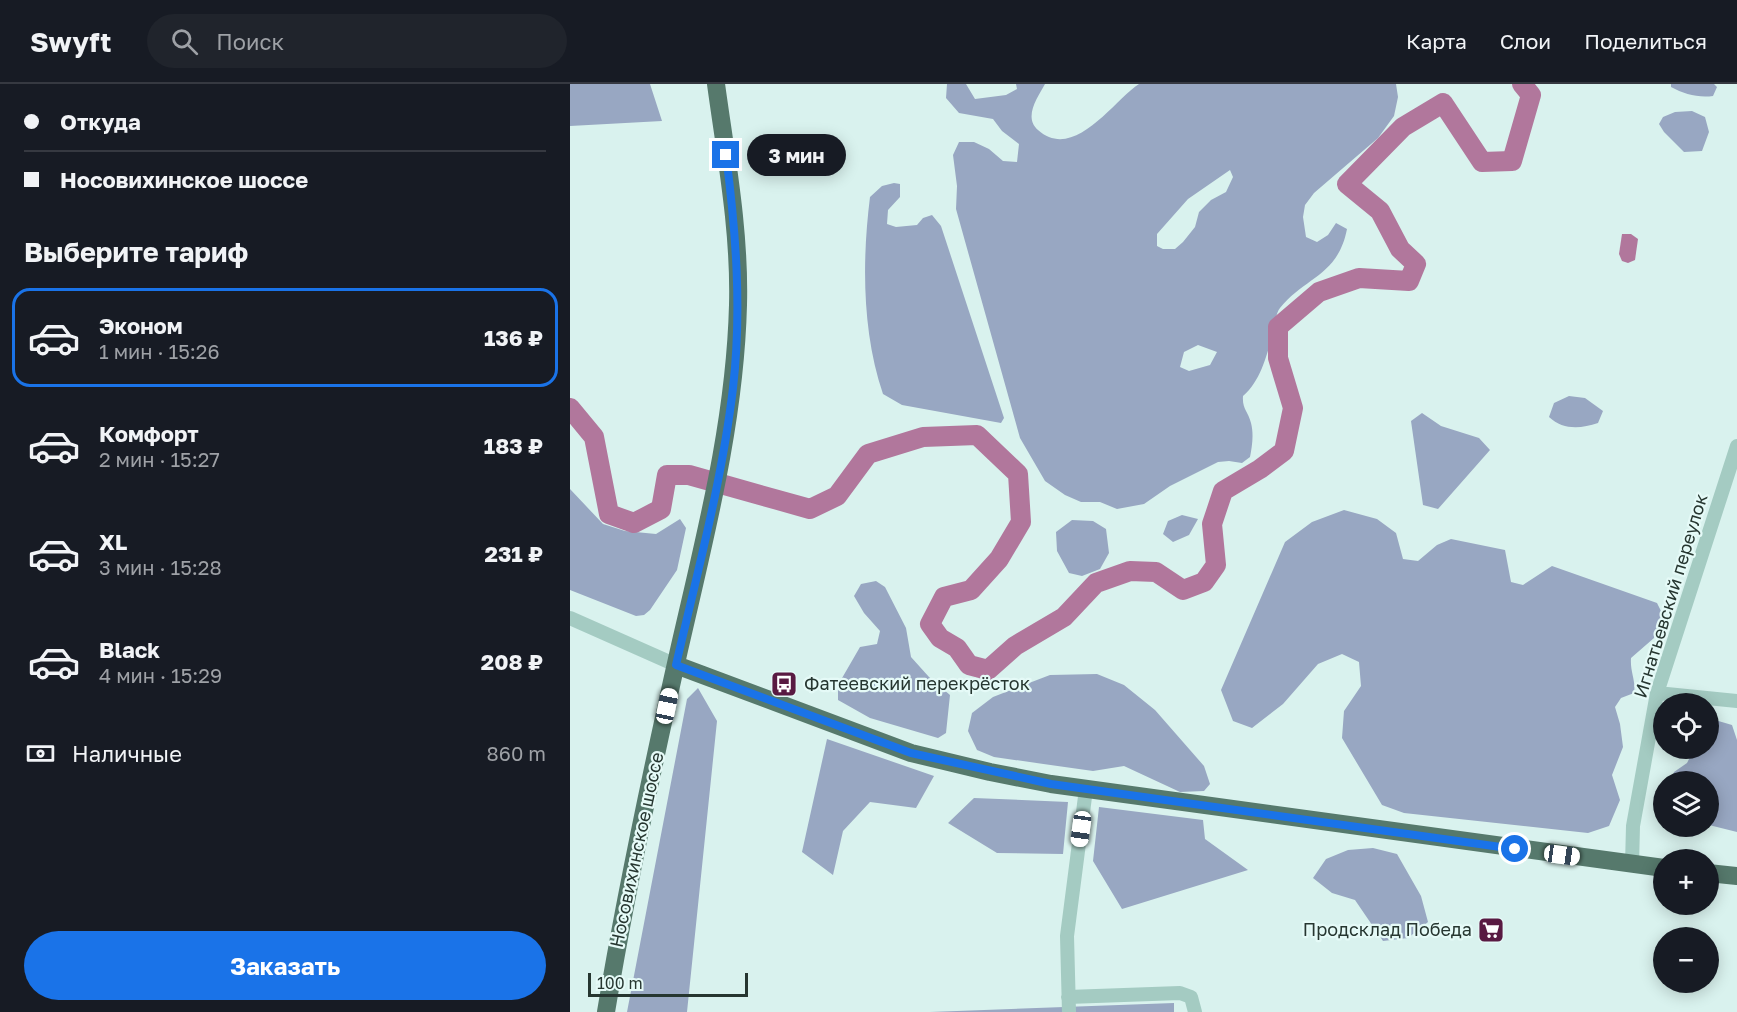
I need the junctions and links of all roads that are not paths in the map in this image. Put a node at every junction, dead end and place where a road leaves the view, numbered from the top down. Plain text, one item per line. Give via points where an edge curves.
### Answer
1 (716, 84) edge
2 (1737, 446) edge
3 (570, 618) edge
4 (676, 665) junction
5 (1657, 693) edge
6 (1719, 698) edge
7 (1737, 700) edge
8 (1653, 716) edge
9 (1086, 789) junction
10 (1632, 865) junction
11 (1653, 867) edge
12 (1719, 874) edge
13 (1737, 876) edge
14 (1068, 997) junction
15 (606, 1012) edge
16 (1069, 1012) edge
17 (1195, 1012) edge

1 - 4 main road, Носовихинское шоссе via 735,226 738,304 733,387 710,518
2 - 5 street, Игнатьевский переулок
3 - 4 street
4 - 9 main road via 911,753
4 - 15 main road, Носовихинское шоссе
6 - 7 street
8 - 10 street, Игнатьевский переулок via 1634,826
9 - 10 main road
9 - 14 street via 1067,936
10 - 11 main road
12 - 13 main road
14 - 16 street
14 - 17 street via 1180,993 1191,998

